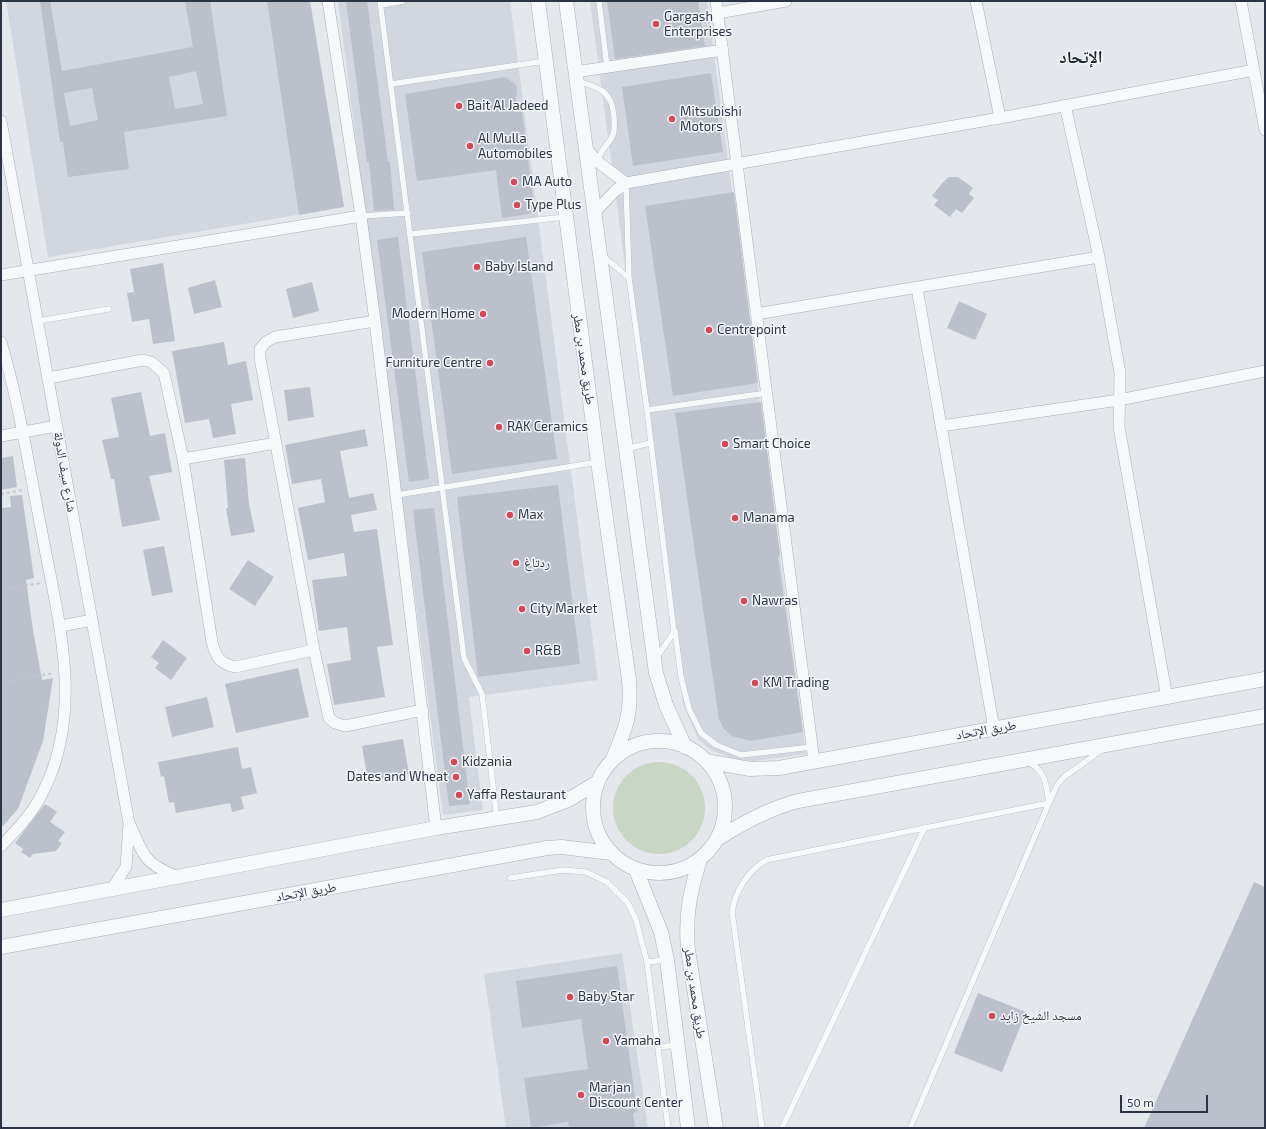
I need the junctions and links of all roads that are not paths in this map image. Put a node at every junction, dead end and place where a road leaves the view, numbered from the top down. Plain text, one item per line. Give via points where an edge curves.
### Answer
1 (328, 1) edge
2 (403, 1) edge
3 (538, 1) edge
4 (566, 1) edge
5 (599, 1) edge
6 (716, 1) edge
7 (786, 1) edge
8 (976, 1) edge
9 (1241, 1) edge
10 (381, 3) edge
11 (718, 13) junction
12 (723, 50) junction
13 (546, 61) junction
14 (607, 67) junction
15 (1254, 70) junction
16 (576, 76) junction
17 (391, 84) junction
18 (1065, 105) junction
19 (1000, 118) junction
20 (1, 121) edge
21 (1265, 130) edge
22 (586, 148) junction
23 (598, 162) junction
24 (737, 164) junction
25 (626, 183) junction
26 (595, 212) junction
27 (408, 214) junction
28 (361, 216) junction
29 (566, 217) junction
30 (411, 234) junction
31 (601, 255) junction
32 (1099, 257) junction
33 (28, 270) junction
34 (1, 275) edge
35 (629, 278) junction
36 (916, 288) junction
37 (109, 309) dead end
38 (756, 314) junction
39 (38, 321) junction
40 (375, 321) junction
41 (1, 342) edge
42 (1265, 371) edge
43 (48, 378) junction
44 (767, 393) junction
45 (1119, 400) junction
46 (647, 410) junction
47 (57, 426) junction
48 (941, 426) junction
49 (22, 432) junction
50 (1, 436) edge
51 (276, 443) junction
52 (650, 443) junction
53 (626, 449) junction
54 (183, 459) junction
55 (598, 462) junction
56 (443, 488) junction
57 (397, 495) junction
58 (673, 619) junction
59 (92, 620) junction
60 (61, 626) junction
61 (314, 650) junction
62 (654, 660) junction
63 (1265, 680) edge
64 (1167, 698) junction
65 (423, 710) junction
66 (1265, 716) edge
67 (994, 729) junction
68 (1108, 745) junction
69 (685, 747) junction
70 (813, 754) junction
71 (1024, 760) junction
72 (612, 761) junction
73 (706, 761) junction
74 (598, 782) junction
75 (1050, 803) junction
76 (497, 819) junction
77 (129, 823) junction
78 (925, 827) junction
79 (436, 828) junction
80 (717, 839) junction
81 (1, 846) edge
82 (611, 853) junction
83 (700, 859) junction
84 (636, 870) junction
85 (179, 877) junction
86 (510, 878) dead end
87 (111, 890) junction
88 (1, 910) edge
89 (1, 947) edge
90 (667, 960) junction
91 (647, 962) junction
92 (677, 1045) junction
93 (658, 1047) junction
94 (684, 1101) junction
95 (665, 1104) junction
96 (668, 1128) edge
97 (688, 1128) edge
98 (716, 1128) edge
99 (762, 1128) edge
100 (782, 1128) edge
101 (910, 1128) edge

1 - 28 street
2 - 10 lane
3 - 13 street, طريق محمد بن مطر
4 - 16 street
5 - 14 lane
6 - 11 street
7 - 11 street
8 - 19 street
9 - 15 street
10 - 17 lane
11 - 12 street
12 - 14 street
12 - 24 street
13 - 17 lane
13 - 29 street, طريق محمد بن مطر
14 - 16 street
15 - 18 street
15 - 21 street
16 - 22 street
16 - 23 lane via 608,96 613,104 613,134 600,152
17 - 27 lane
18 - 19 street
18 - 32 street
19 - 24 street
20 - 33 street, شارع سيف الدولة
22 - 23 street
22 - 26 street
23 - 25 street
24 - 25 street
24 - 38 street
25 - 26 street via 615,190
25 - 35 lane
26 - 31 street
27 - 28 lane
27 - 30 lane
28 - 33 street
28 - 40 street
29 - 30 lane
29 - 55 street, طريق محمد بن مطر
30 - 56 lane
31 - 35 lane
31 - 53 street
32 - 36 street
32 - 45 street via 1120,373
33 - 34 street
33 - 39 street, شارع سيف الدولة
35 - 46 lane
36 - 38 street
36 - 48 street
37 - 39 lane
38 - 44 street
39 - 43 street, شارع سيف الدولة
40 - 51 street via 275,337 260,349
40 - 57 street
41 - 49 street
42 - 45 street
43 - 47 street, شارع سيف الدولة
43 - 54 street via 143,360 151,362 164,372
44 - 46 lane
44 - 70 street
45 - 48 street
45 - 64 street via 1119,427
46 - 52 lane
47 - 49 street
47 - 59 street, شارع سيف الدولة
48 - 67 street
49 - 50 street
49 - 60 street
51 - 54 street
51 - 61 street
52 - 53 lane
52 - 58 lane
53 - 62 street
54 - 61 street via 212,642 218,660 235,668
55 - 56 lane
55 - 72 street, طريق محمد بن مطر via 631,700 628,722
56 - 57 lane
56 - 76 lane via 464,658 482,694
57 - 65 street
58 - 62 lane via 674,632
58 - 70 lane via 681,677 689,709 701,733 716,746 741,755
59 - 60 street
59 - 77 street, شارع سيف الدولة
60 - 81 street via 66,690 54,768 42,796
61 - 65 street via 326,711 329,718 336,723 345,726
62 - 69 street via 662,696
63 - 64 street, طريق اﻹتحاد
64 - 67 street, طريق اﻹتحاد
65 - 79 street
66 - 68 street
67 - 70 street, طريق اﻹتحاد
68 - 71 street
68 - 75 lane via 1064,777 1057,785
69 - 72 street via 670,742 654,742 624,751
69 - 73 street
70 - 73 street, طريق اﻹتحاد via 779,768 758,769
71 - 75 lane via 1036,766 1044,776
71 - 80 street via 798,801 762,813
72 - 74 street
73 - 80 street via 715,772 724,798 722,826
74 - 76 street via 568,800 537,812
74 - 82 street via 594,796 594,819 602,841
75 - 78 lane
75 - 101 lane
76 - 79 street
77 - 85 street, شارع سيف الدولة via 145,858 160,869
77 - 87 street, شارع سيف الدولة via 126,867
78 - 99 lane via 766,860 756,866 739,888 732,912
78 - 100 lane
79 - 85 street
80 - 83 street
82 - 84 street
82 - 89 street, طريق اﻹتحاد via 562,847 547,848
83 - 84 street via 676,871 656,873
83 - 98 street, طريق محمد بن مطر via 688,901 686,924
84 - 90 street, طريق محمد بن مطر via 661,932
85 - 87 street
86 - 91 lane via 574,870 597,876 607,882 622,895 633,911
87 - 88 street
90 - 91 lane
90 - 92 street, طريق محمد بن مطر
91 - 93 lane
92 - 93 lane
92 - 94 street, طريق محمد بن مطر
93 - 95 lane
94 - 95 lane
94 - 97 street, طريق محمد بن مطر
95 - 96 lane

